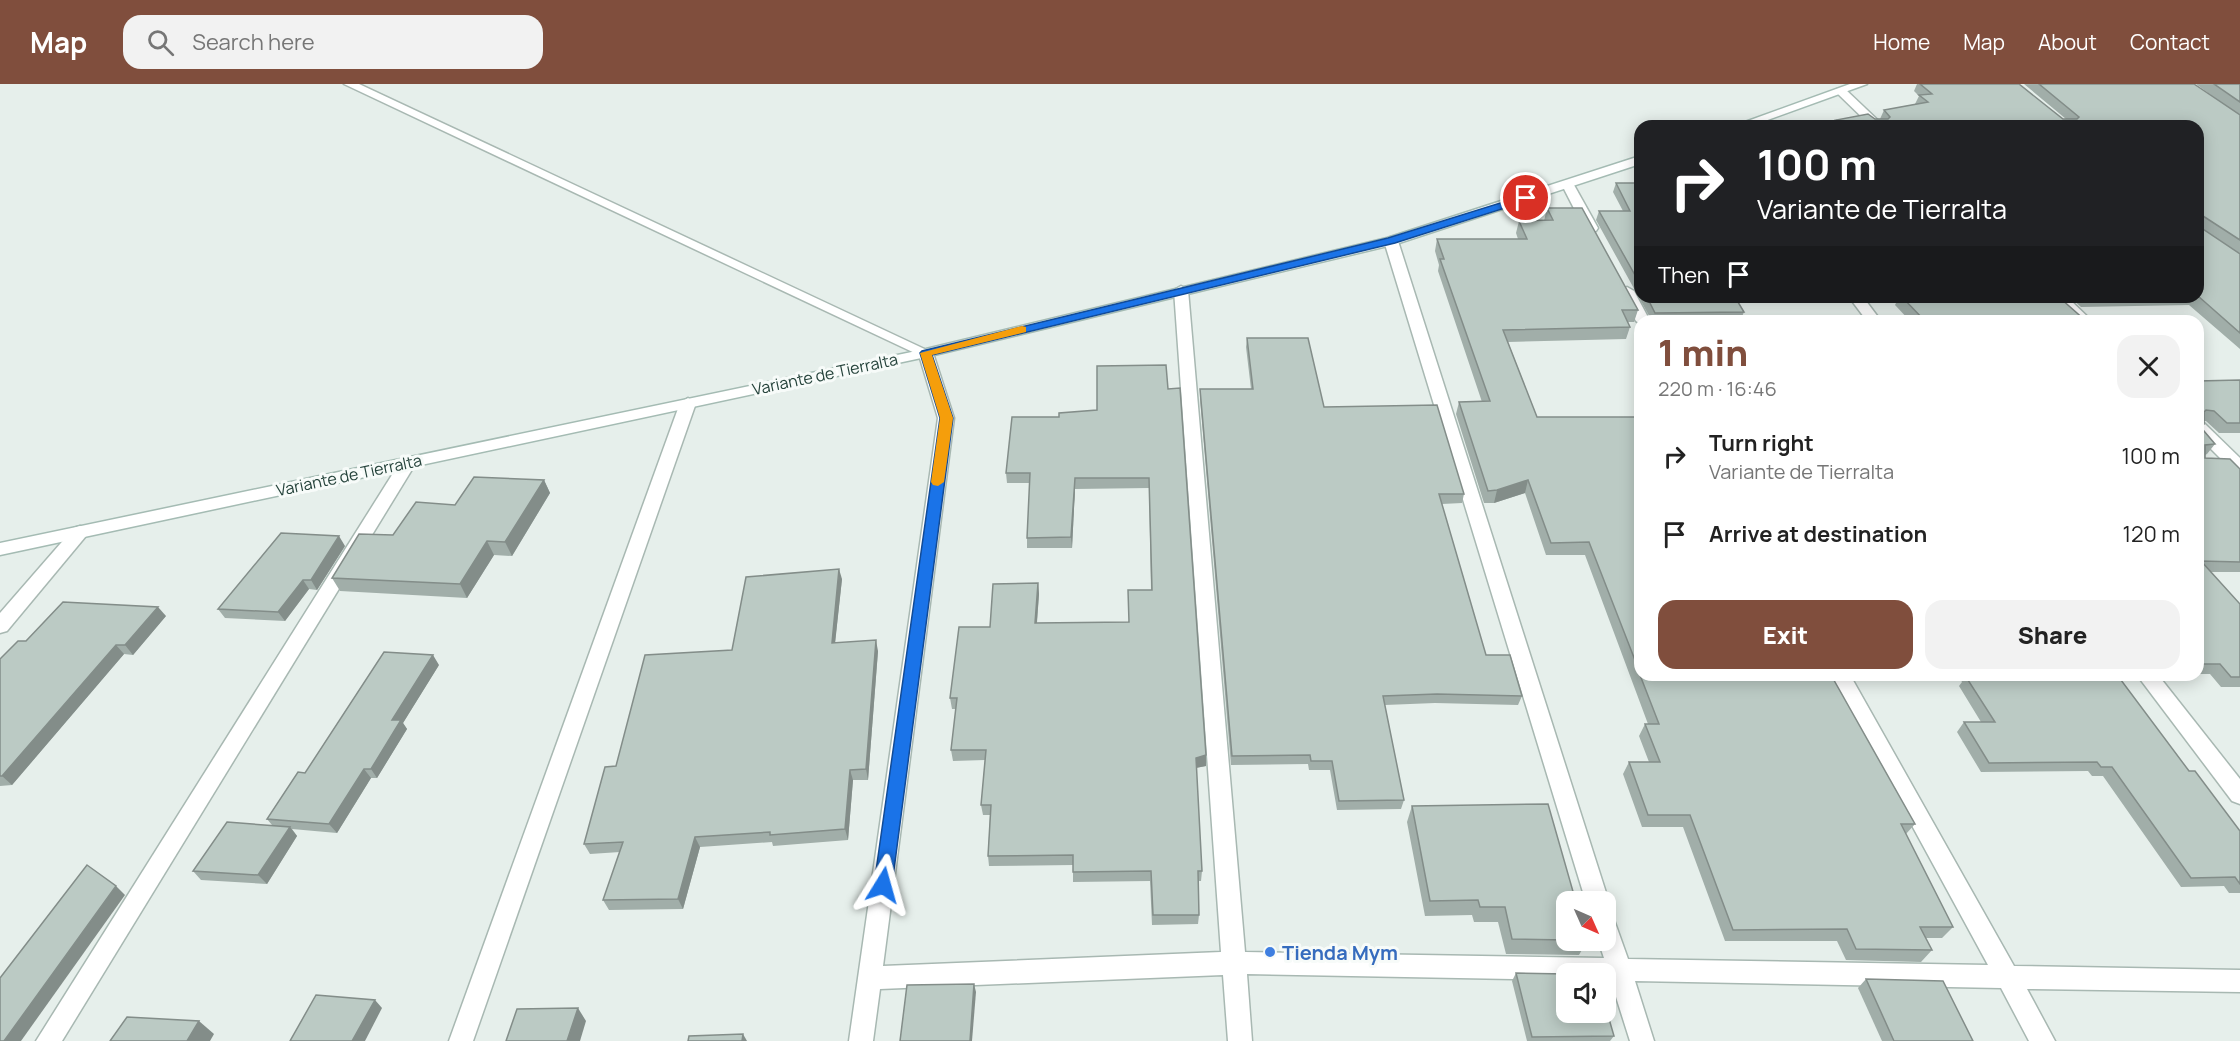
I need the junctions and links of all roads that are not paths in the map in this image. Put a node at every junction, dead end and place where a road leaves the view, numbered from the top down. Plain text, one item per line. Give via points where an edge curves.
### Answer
1 (350, 84) edge
2 (1861, 84) edge
3 (1841, 91) junction
4 (1757, 120) edge
5 (1872, 120) edge
6 (1634, 162) edge
7 (1568, 185) junction
8 (1597, 237) edge
9 (1391, 241) junction
10 (1620, 279) edge
11 (1181, 290) junction
12 (2066, 303) edge
13 (1640, 315) edge
14 (2078, 315) edge
15 (926, 353) junction
16 (688, 403) junction
17 (2204, 432) edge
18 (2210, 462) edge
19 (408, 463) junction
20 (2238, 463) edge
21 (80, 532) junction
22 (0, 549) edge
23 (0, 626) edge
24 (1843, 681) edge
25 (2152, 681) edge
26 (2240, 795) edge
27 (1595, 891) edge
28 (1613, 951) edge
29 (1233, 963) junction
30 (1619, 971) junction
31 (2007, 976) junction
32 (870, 978) junction
33 (2240, 981) edge
34 (48, 1041) edge
35 (461, 1041) edge
36 (861, 1041) edge
37 (1240, 1041) edge
38 (1642, 1041) edge
39 (2043, 1041) edge

1 - 15 street
2 - 3 street
3 - 4 street
3 - 5 street
6 - 7 street, Variante de Tierralta
7 - 8 street
7 - 9 street, Variante de Tierralta
9 - 11 street, Variante de Tierralta
9 - 27 street
10 - 13 street
11 - 15 street, Variante de Tierralta
11 - 29 street
12 - 14 street
15 - 16 street, Variante de Tierralta
15 - 32 street via 946,418
16 - 19 street, Variante de Tierralta
16 - 35 street
17 - 20 street
18 - 20 street
19 - 21 street, Variante de Tierralta
19 - 34 street
21 - 22 street, Variante de Tierralta
21 - 23 street
24 - 31 street
25 - 26 street
28 - 30 street
29 - 30 street
29 - 32 street
29 - 37 street
30 - 31 street
30 - 38 street
31 - 33 street
31 - 39 street
32 - 36 street

